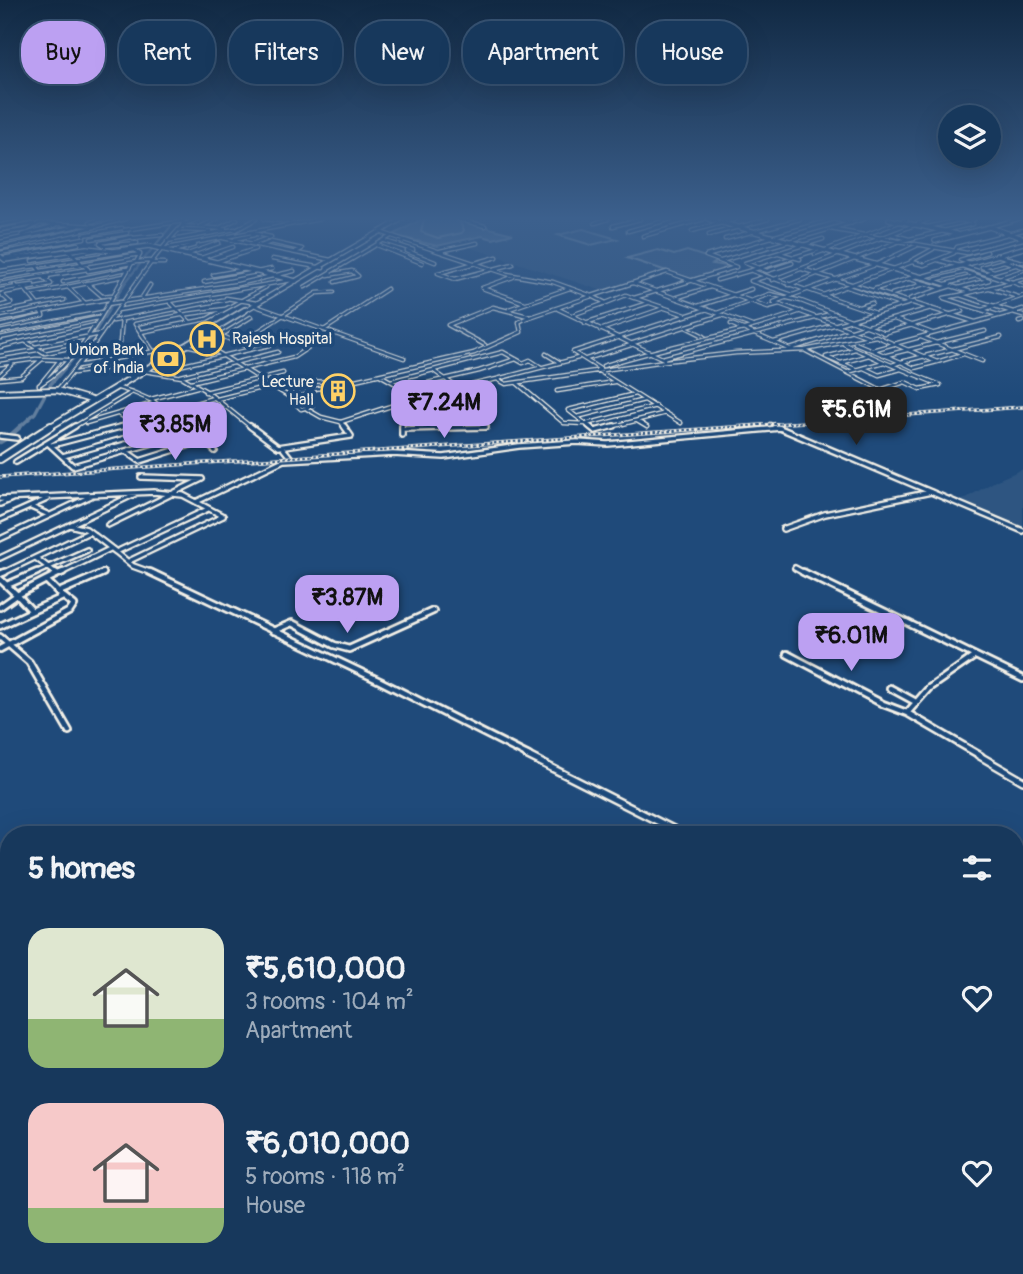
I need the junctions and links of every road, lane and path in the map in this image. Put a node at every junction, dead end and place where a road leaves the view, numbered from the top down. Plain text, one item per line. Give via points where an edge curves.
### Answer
1 (8, 278) edge
2 (32, 278) edge
3 (44, 278) edge
4 (58, 278) edge
5 (81, 278) edge
6 (111, 278) edge
7 (122, 278) edge
8 (137, 278) edge
9 (226, 278) edge
10 (269, 278) edge
11 (283, 278) edge
12 (299, 278) edge
13 (305, 278) edge
14 (319, 278) edge
15 (349, 278) edge
16 (508, 278) edge
17 (538, 278) edge
18 (646, 278) edge
19 (686, 278) edge
20 (696, 278) edge
21 (723, 278) edge
22 (759, 278) edge
23 (807, 278) edge
24 (837, 278) edge
25 (840, 278) edge
26 (870, 278) edge
27 (926, 278) edge
28 (943, 278) edge
29 (967, 278) edge
30 (984, 278) edge
31 (1000, 278) edge
32 (772, 279) edge
33 (908, 279) joint
34 (1023, 279) edge
35 (691, 280) junction
36 (717, 280) dead end
37 (294, 281) junction
38 (934, 281) junction
39 (12, 282) junction
40 (48, 282) junction
41 (63, 282) junction
42 (204, 282) dead end
43 (335, 282) dead end
44 (1012, 282) junction
45 (87, 283) junction
46 (632, 283) junction
47 (856, 283) junction
48 (925, 283) junction
49 (0, 284) edge
50 (237, 284) junction
51 (270, 284) junction
52 (946, 284) junction
53 (149, 285) dead end
54 (789, 285) junction
55 (951, 286) junction
56 (1023, 286) edge
57 (68, 287) junction
58 (305, 287) dead end
59 (710, 287) junction
60 (846, 287) junction
61 (571, 288) junction
62 (958, 288) junction
63 (989, 288) junction
64 (18, 289) junction
65 (26, 289) junction
66 (177, 289) dead end
67 (244, 289) junction
68 (387, 289) dead end
69 (610, 289) junction
70 (751, 289) dead end
71 (875, 289) junction
72 (943, 289) junction
73 (807, 290) junction
74 (654, 291) junction
75 (1010, 291) dead end
76 (334, 292) dead end
77 (971, 292) junction
78 (30, 293) junction
79 (180, 293) junction
80 (219, 293) junction
81 (1004, 293) junction
82 (1, 294) edge
83 (891, 294) junction
84 (111, 295) junction
85 (626, 295) junction
86 (732, 295) junction
87 (793, 295) junction
88 (960, 295) junction
89 (592, 296) junction
90 (823, 296) junction
91 (1018, 297) junction
92 (1023, 297) edge
93 (634, 298) junction
94 (674, 298) junction
95 (784, 298) junction
96 (109, 299) junction
97 (227, 299) junction
98 (64, 300) dead end
99 (141, 300) junction
100 (839, 300) junction
101 (909, 300) junction
102 (241, 301) junction
103 (750, 301) junction
104 (801, 301) junction
105 (170, 302) junction
106 (915, 302) junction
107 (85, 303) junction
108 (120, 303) junction
109 (525, 303) junction
110 (606, 303) junction
111 (648, 303) junction
112 (830, 303) dead end
113 (872, 303) dead end
114 (111, 304) junction
115 (779, 304) junction
116 (38, 305) junction
117 (257, 305) junction
118 (901, 305) junction
119 (0, 306) edge
120 (698, 306) junction
121 (786, 306) junction
122 (993, 306) junction
123 (859, 307) junction
124 (664, 308) junction
125 (933, 308) junction
126 (175, 309) junction
127 (227, 309) junction
128 (558, 309) junction
129 (707, 309) junction
130 (1023, 309) edge
131 (507, 310) junction
132 (982, 310) junction
133 (41, 311) junction
134 (103, 311) junction
135 (117, 311) junction
136 (963, 311) dead end
137 (801, 312) junction
138 (1013, 312) junction
139 (0, 313) edge
140 (717, 313) junction
141 (834, 313) junction
142 (874, 313) junction
143 (949, 313) junction
144 (181, 315) junction
145 (282, 315) junction
146 (572, 315) junction
147 (723, 315) junction
148 (1023, 315) edge
149 (687, 316) junction
150 (999, 316) junction
151 (251, 317) dead end
152 (530, 317) junction
153 (99, 318) junction
154 (819, 318) junction
155 (893, 318) junction
156 (122, 319) junction
157 (207, 319) junction
158 (850, 319) junction
159 (0, 320) edge
160 (113, 321) junction
161 (190, 322) junction
162 (976, 322) junction
163 (584, 323) junction
164 (732, 324) dead end
165 (836, 324) junction
166 (96, 325) junction
167 (221, 325) junction
168 (911, 325) junction
169 (0, 326) edge
170 (752, 326) junction
171 (789, 326) junction
172 (867, 326) junction
173 (686, 327) junction
174 (742, 328) junction
175 (324, 330) junction
176 (599, 330) junction
177 (852, 331) junction
178 (985, 331) dead end
179 (0, 332) edge
180 (141, 332) junction
181 (331, 333) junction
182 (806, 333) junction
183 (885, 333) junction
184 (933, 333) junction
185 (254, 334) dead end
186 (94, 335) junction
187 (758, 335) junction
188 (876, 335) junction
189 (221, 336) junction
190 (705, 337) junction
191 (870, 337) junction
192 (920, 337) junction
193 (1001, 337) dead end
194 (0, 338) edge
195 (615, 338) junction
196 (25, 341) junction
197 (774, 342) junction
198 (855, 342) junction
199 (936, 343) junction
200 (631, 344) junction
201 (844, 344) junction
202 (894, 344) junction
203 (80, 345) junction
204 (186, 345) junction
205 (270, 345) dead end
206 (486, 345) junction
207 (0, 347) edge
208 (201, 347) junction
209 (36, 349) junction
210 (253, 349) junction
211 (855, 349) junction
212 (952, 349) junction
213 (791, 350) junction
214 (806, 350) junction
215 (872, 350) junction
216 (909, 350) junction
217 (153, 351) junction
218 (647, 351) junction
219 (278, 352) dead end
220 (45, 353) junction
221 (964, 354) junction
222 (546, 355) dead end
223 (869, 355) junction
224 (0, 356) edge
225 (224, 356) junction
226 (886, 356) junction
227 (924, 356) junction
228 (579, 357) junction
229 (404, 358) dead end
230 (662, 358) junction
231 (516, 359) junction
232 (584, 359) junction
233 (41, 360) junction
234 (58, 360) junction
235 (68, 360) junction
236 (110, 360) junction
237 (668, 360) junction
238 (982, 361) dead end
239 (14, 362) junction
240 (559, 362) junction
241 (884, 362) junction
242 (901, 362) junction
243 (937, 362) junction
244 (233, 363) junction
245 (840, 363) junction
246 (0, 364) edge
247 (892, 365) junction
248 (78, 366) junction
249 (117, 366) junction
250 (179, 366) dead end
251 (541, 367) junction
252 (863, 368) junction
253 (598, 369) junction
254 (901, 369) junction
255 (142, 370) junction
256 (243, 370) junction
257 (856, 370) junction
258 (434, 371) junction
259 (847, 372) junction
260 (74, 373) junction
261 (283, 373) dead end
262 (380, 375) junction
263 (180, 376) junction
264 (0, 377) edge
265 (131, 377) junction
266 (260, 379) junction
267 (446, 379) junction
268 (497, 379) junction
269 (391, 381) junction
270 (191, 382) junction
271 (517, 382) junction
272 (614, 382) junction
273 (344, 383) junction
274 (506, 384) junction
275 (269, 386) junction
276 (498, 386) dead end
277 (114, 387) junction
278 (197, 387) junction
279 (456, 387) junction
280 (275, 388) junction
281 (38, 389) junction
282 (402, 389) junction
283 (55, 390) junction
284 (880, 390) junction
285 (132, 391) junction
286 (557, 391) dead end
287 (204, 392) junction
288 (0, 393) edge
289 (635, 394) junction
290 (289, 395) junction
291 (462, 396) dead end
292 (892, 396) dead end
293 (419, 397) junction
294 (430, 397) junction
295 (215, 399) junction
296 (91, 400) junction
297 (645, 400) junction
298 (152, 402) junction
299 (403, 402) junction
300 (477, 406) dead end
301 (656, 406) junction
302 (431, 407) junction
303 (167, 412) junction
304 (666, 413) junction
305 (118, 414) junction
306 (430, 417) junction
307 (478, 417) dead end
308 (577, 417) junction
309 (636, 421) junction
310 (341, 422) junction
311 (179, 423) junction
312 (681, 423) dead end
313 (133, 424) junction
314 (586, 424) junction
315 (770, 424) dead end
316 (78, 425) junction
317 (621, 425) junction
318 (486, 427) dead end
319 (647, 427) dead end
320 (429, 428) junction
321 (780, 428) dead end
322 (402, 429) junction
323 (630, 430) dead end
324 (145, 432) junction
325 (192, 432) junction
326 (402, 435) dead end
327 (0, 436) edge
328 (17, 438) dead end
329 (203, 441) junction
330 (50, 444) junction
331 (282, 447) junction
332 (127, 451) junction
333 (215, 452) dead end
334 (62, 456) junction
335 (0, 459) edge
336 (285, 460) junction
337 (16, 462) dead end
338 (141, 478) dead end
339 (138, 492) junction
340 (933, 492) junction
341 (171, 494) junction
342 (94, 495) junction
343 (15, 497) junction
344 (51, 497) junction
345 (0, 499) edge
346 (196, 502) junction
347 (0, 504) edge
348 (31, 507) junction
349 (208, 509) junction
350 (49, 516) junction
351 (0, 520) edge
352 (70, 524) junction
353 (108, 525) dead end
354 (783, 529) dead end
355 (1023, 531) edge
356 (89, 532) junction
357 (0, 539) edge
358 (110, 549) junction
359 (87, 550) dead end
360 (116, 552) junction
361 (0, 558) edge
362 (36, 558) junction
363 (129, 561) junction
364 (49, 568) junction
365 (795, 568) dead end
366 (103, 573) dead end
367 (0, 574) edge
368 (58, 574) junction
369 (0, 579) edge
370 (46, 580) junction
371 (7, 586) junction
372 (59, 592) junction
373 (17, 595) junction
374 (64, 597) junction
375 (0, 607) edge
376 (32, 611) junction
377 (433, 611) dead end
378 (1, 625) edge
379 (273, 631) junction
380 (0, 637) edge
381 (9, 644) junction
382 (0, 649) edge
383 (787, 654) dead end
384 (975, 656) junction
385 (1023, 679) edge
386 (890, 688) dead end
387 (914, 701) junction
388 (907, 713) junction
389 (69, 732) dead end
390 (1023, 781) edge
391 (667, 826) edge

1 - 39 street
2 - 39 street
3 - 40 street
4 - 41 street
5 - 41 street
6 - 45 street
7 - 84 street
8 - 108 street
9 - 42 street
10 - 50 street
11 - 37 street
12 - 37 main road
13 - 117 main road
14 - 58 street
15 - 43 street
16 - 109 street via 482,288
17 - 61 street
18 - 46 street
19 - 35 street
20 - 35 street
21 - 36 street
22 - 87 street via 751,281
23 - 54 street
24 - 73 street
25 - 47 street
26 - 47 street
27 - 38 street
28 - 38 street
29 - 52 street
30 - 62 street via 989,280
31 - 44 street
32 - 54 street
33 - 48 street
33 - 71 street
34 - 44 street
35 - 59 street
35 - 74 street
37 - 51 street
37 - 117 main road
38 - 52 street
39 - 49 street
39 - 64 street
40 - 64 street
40 - 65 street via 51,284
41 - 57 street
44 - 56 street
44 - 63 street
45 - 57 street
45 - 84 street via 102,296
46 - 69 street
46 - 74 street
47 - 60 street
47 - 71 street
48 - 72 street
48 - 83 street
50 - 67 street
50 - 79 street
51 - 67 street
51 - 102 street
52 - 55 street
53 - 99 street
54 - 73 street
55 - 62 street
55 - 72 street
57 - 78 street
57 - 107 street
59 - 86 street
59 - 94 street
60 - 90 street
60 - 118 street
61 - 89 street
61 - 109 street
62 - 77 street
63 - 77 street
63 - 81 street
64 - 65 street
64 - 82 street
65 - 78 street
66 - 79 street
67 - 80 street
68 - 175 street
69 - 85 street
69 - 89 street
70 - 86 street
71 - 83 street
72 - 101 street
73 - 87 street
73 - 90 street
74 - 93 street
74 - 94 street
75 - 81 street
76 - 145 street via 317,293
77 - 88 street
78 - 116 street
79 - 99 street
80 - 97 street
80 - 105 street
81 - 91 street
82 - 119 street via 11,303
83 - 101 street
84 - 96 street
85 - 93 street
85 - 110 street
86 - 103 street
86 - 120 street
87 - 95 street
88 - 122 street
88 - 132 street via 944,298
89 - 110 street
89 - 128 street
90 - 100 street
91 - 92 street
91 - 122 street
93 - 111 street
94 - 120 street
95 - 103 street via 770,294
95 - 104 street
95 - 115 street via 774,302
96 - 107 street
96 - 114 street
97 - 102 street
97 - 126 street
98 - 116 street
99 - 108 street
100 - 112 street
100 - 123 street
101 - 106 street
102 - 117 street
102 - 127 street
103 - 115 street via 768,307
103 - 140 street
104 - 121 street
104 - 141 street
105 - 126 street
105 - 135 street
106 - 118 street
106 - 125 street
107 - 133 street
108 - 114 street
108 - 135 street
109 - 131 street
110 - 146 street
111 - 124 street
111 - 163 street
113 - 123 street
114 - 134 street
115 - 121 street
116 - 139 street
117 - 145 street
117 - 167 main road
118 - 142 street
120 - 129 street
121 - 137 street
122 - 132 street
122 - 138 street
123 - 142 street
124 - 149 street
124 - 176 street
125 - 143 street
125 - 155 street
126 - 144 street
126 - 156 street
127 - 144 street
127 - 157 street
128 - 146 street
128 - 152 street
129 - 140 street
129 - 149 street
130 - 138 street
131 - 152 street
131 - 206 street via 493,307 448,325
132 - 150 street
133 - 159 street
133 - 169 street via 43,316
134 - 153 street
134 - 179 street
135 - 160 street
136 - 143 street
137 - 154 street
137 - 170 street
138 - 148 street
138 - 150 street
140 - 147 street
141 - 154 street
141 - 158 street
142 - 158 street
143 - 162 street
143 - 168 street
144 - 161 street
144 - 180 street via 135,324
145 - 175 street
145 - 185 street
146 - 163 street
147 - 170 street
147 - 173 street
149 - 195 street
150 - 162 street
151 - 189 street
152 - 206 street via 519,322 521,332
153 - 166 street
153 - 194 street
154 - 165 street
154 - 171 street
155 - 168 street
155 - 172 street
156 - 160 street
156 - 236 street via 120,342
157 - 161 street
157 - 167 street
158 - 165 street
158 - 172 street
160 - 186 street
161 - 180 street
162 - 184 street
163 - 176 street
164 - 174 street
165 - 177 street
165 - 182 street
166 - 186 street
166 - 196 street
167 - 204 main road
168 - 183 street
168 - 184 street
170 - 174 street
171 - 182 street
171 - 187 street
172 - 177 street
172 - 183 street
173 - 190 street
173 - 200 street
174 - 187 street
174 - 190 street
175 - 181 street
176 - 195 street
177 - 191 street
177 - 213 street
178 - 199 street
180 - 217 street
181 - 229 street
181 - 256 street via 294,357
182 - 197 street
183 - 188 street
184 - 192 street
186 - 203 street
186 - 209 street
186 - 248 street
187 - 197 street
187 - 230 street
188 - 191 street
188 - 202 street
189 - 208 street
189 - 210 street
190 - 218 street
191 - 198 street
192 - 199 street
192 - 202 street
193 - 212 street
195 - 200 street
195 - 228 street via 573,352
196 - 207 street
196 - 209 street
197 - 213 street
198 - 201 street
198 - 215 street
199 - 212 street
199 - 216 street
200 - 218 street
200 - 232 street
201 - 211 street
201 - 214 street
202 - 215 street
202 - 216 street
203 - 220 street
203 - 235 street
204 - 208 street
204 - 217 street
204 - 255 main road
205 - 210 street
206 - 262 street via 474,353
208 - 225 street
209 - 220 street
209 - 224 street
210 - 225 street
211 - 223 street
211 - 245 street via 826,357
212 - 221 street
212 - 227 street
213 - 214 street
213 - 237 street
214 - 259 street
215 - 226 street
216 - 226 street
216 - 227 street
217 - 236 street
218 - 230 street
218 - 253 street
219 - 244 street
220 - 234 street
221 - 238 street
221 - 243 street
222 - 240 street
223 - 241 street
223 - 245 street
225 - 244 street
225 - 250 street
226 - 242 street
227 - 242 street
227 - 243 street
228 - 232 street
228 - 240 street
230 - 237 street
231 - 251 street
231 - 258 street via 503,352
231 - 267 street
232 - 253 street
233 - 234 street
233 - 239 street
233 - 264 street via 23,376
234 - 235 street
234 - 281 street
235 - 281 street
236 - 248 street
236 - 249 street
237 - 253 street
239 - 246 street
239 - 264 street
240 - 251 street
241 - 247 street
241 - 252 street
242 - 243 street via 914,368
242 - 247 street
244 - 256 street
244 - 263 street
245 - 257 street
247 - 254 street
248 - 260 street
249 - 260 street
249 - 265 street
251 - 268 street
252 - 254 street via 879,375
252 - 257 street
253 - 271 street
253 - 272 street
254 - 284 street via 940,385 920,389 905,382
255 - 263 street
255 - 265 main road
256 - 266 street
256 - 270 street
257 - 259 street
258 - 267 street
258 - 269 street
259 - 284 street
260 - 283 street
261 - 266 street
262 - 269 street
262 - 273 street
263 - 270 street
265 - 277 main road
266 - 275 street
266 - 287 street
267 - 279 street
267 - 282 street
268 - 274 street
268 - 279 street
269 - 282 street
270 - 278 street
271 - 274 street
271 - 314 street via 564,423
272 - 286 street
272 - 289 street
273 - 280 street via 306,379
273 - 290 street
274 - 276 street
275 - 280 street
275 - 295 street
277 - 285 street
277 - 296 main road
278 - 287 street
278 - 298 street
279 - 293 street
280 - 290 street
281 - 283 street
281 - 288 street
282 - 293 street
283 - 296 street
284 - 292 street
285 - 298 street
285 - 316 street
287 - 295 street
289 - 297 street
289 - 308 street via 568,410
290 - 310 street via 311,405 307,409 321,417
291 - 294 street
293 - 294 street
293 - 299 street
294 - 302 street
295 - 303 street
295 - 331 street via 253,432
296 - 335 main road
297 - 301 street
297 - 308 street
298 - 303 street
298 - 305 street
299 - 310 street
299 - 322 street
300 - 302 street
301 - 304 street
301 - 314 street
302 - 306 street
303 - 311 street
304 - 309 street
304 - 312 street
305 - 313 street
305 - 316 street
306 - 307 street
306 - 320 street
308 - 314 street
309 - 317 street
309 - 319 street
310 - 331 street via 351,436
311 - 324 street
311 - 325 street
313 - 324 street
313 - 330 street
314 - 317 street via 595,431
315 - 340 street
316 - 330 street
317 - 323 street
318 - 320 street
320 - 322 street
321 - 336 street via 608,444 519,446 444,457 393,454
322 - 326 street
324 - 334 street
325 - 329 street
325 - 332 street
327 - 328 street
329 - 332 street via 140,461
329 - 333 street
330 - 334 street
330 - 337 street
331 - 336 street via 289,457
332 - 334 street via 73,466
336 - 346 street
338 - 341 street via 202,477
339 - 341 street
339 - 342 street
339 - 352 street
340 - 354 street via 835,512
340 - 355 street
341 - 346 street
341 - 353 street
342 - 344 street
342 - 350 street
343 - 344 street
343 - 345 street
343 - 347 street
344 - 348 street
346 - 349 street
348 - 350 street
348 - 351 street
349 - 360 street
349 - 363 street via 223,516
350 - 357 street
352 - 356 street
352 - 361 street
356 - 358 street
356 - 362 street
358 - 360 street
358 - 368 street
359 - 364 street
360 - 363 street
362 - 364 street
362 - 367 street
363 - 379 street
364 - 368 street
364 - 371 street
365 - 384 street
366 - 372 street
368 - 370 street
369 - 371 street
370 - 372 street
370 - 373 street
371 - 373 street
372 - 374 street
373 - 375 street
373 - 376 street
374 - 376 street
374 - 381 street via 75,605 70,611
376 - 378 street
377 - 379 street via 349,649 292,623
379 - 391 street
380 - 381 street
381 - 382 street
381 - 389 street via 29,662
383 - 388 street
384 - 385 street
384 - 387 street
386 - 387 street
387 - 388 street
388 - 390 street

